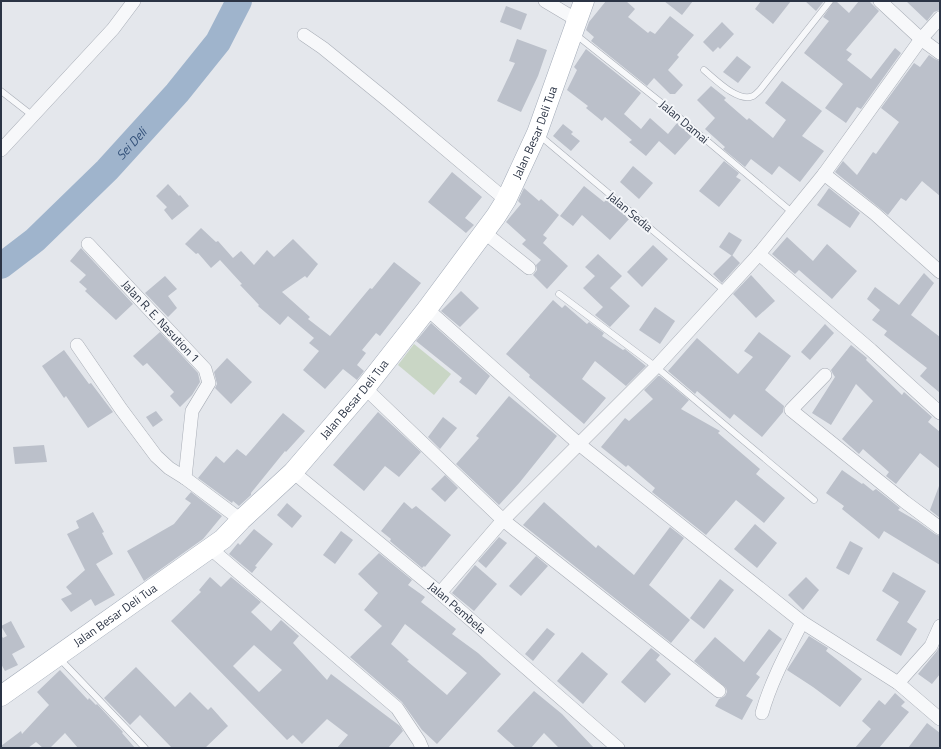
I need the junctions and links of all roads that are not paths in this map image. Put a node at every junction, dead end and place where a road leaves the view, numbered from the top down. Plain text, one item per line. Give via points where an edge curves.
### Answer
1 (134, 1) edge
2 (545, 1) edge
3 (584, 1) edge
4 (830, 1) edge
5 (880, 1) edge
6 (940, 18) edge
7 (575, 26) junction
8 (304, 35) dead end
9 (921, 39) junction
10 (940, 53) edge
11 (704, 70) dead end
12 (1, 91) edge
13 (33, 116) junction
14 (537, 133) junction
15 (1, 150) edge
16 (824, 174) junction
17 (506, 200) junction
18 (793, 213) junction
19 (485, 233) junction
20 (88, 244) dead end
21 (759, 254) junction
22 (530, 268) dead end
23 (940, 272) edge
24 (725, 291) junction
25 (559, 294) dead end
26 (427, 309) junction
27 (77, 345) dead end
28 (656, 367) junction
29 (825, 375) dead end
30 (364, 388) junction
31 (940, 413) edge
32 (580, 445) junction
33 (293, 472) junction
34 (186, 478) junction
35 (814, 500) dead end
36 (241, 520) junction
37 (503, 520) junction
38 (940, 528) edge
39 (211, 549) junction
40 (440, 593) junction
41 (802, 622) junction
42 (940, 626) edge
43 (58, 657) junction
44 (898, 683) junction
45 (719, 691) dead end
46 (1, 696) edge
47 (762, 713) dead end
48 (940, 719) edge
49 (612, 746) edge
50 (145, 748) edge
51 (422, 748) edge

1 - 13 street via 113,29
2 - 7 street
3 - 7 main road, Jalan Besar Deli Tua
4 - 11 lane via 753,96 745,98 736,95
5 - 9 street
6 - 9 street
7 - 14 main road, Jalan Besar Deli Tua
7 - 18 lane, Jalan Damai
8 - 17 street via 387,100
9 - 10 street
9 - 16 street
12 - 13 lane
13 - 15 street
14 - 17 main road, Jalan Besar Deli Tua
14 - 24 lane, Jalan Sedia
16 - 18 street
16 - 23 street via 875,214
17 - 19 main road, Jalan Besar Deli Tua
18 - 21 street
19 - 22 street
19 - 26 main road, Jalan Besar Deli Tua
20 - 34 street, Jalan R. E. Nasution 1 via 205,369 209,383 192,411
21 - 24 street
21 - 31 street
24 - 28 street
25 - 28 lane
26 - 30 main road, Jalan Besar Deli Tua
26 - 32 street
27 - 34 street via 156,456
28 - 32 street
28 - 35 lane
29 - 38 street via 791,410
30 - 33 main road, Jalan Besar Deli Tua
30 - 37 street
32 - 37 street
32 - 41 street
33 - 36 main road, Jalan Besar Deli Tua
33 - 40 street, Jalan Pembela
34 - 36 street
36 - 39 main road, Jalan Besar Deli Tua
37 - 40 street
37 - 45 street
39 - 43 main road, Jalan Besar Deli Tua
39 - 51 street via 397,708
40 - 49 street, Jalan Pembela
41 - 44 street
41 - 47 street via 778,669
42 - 44 street via 931,646
43 - 46 main road, Jalan Besar Deli Tua
43 - 50 lane
44 - 48 street

